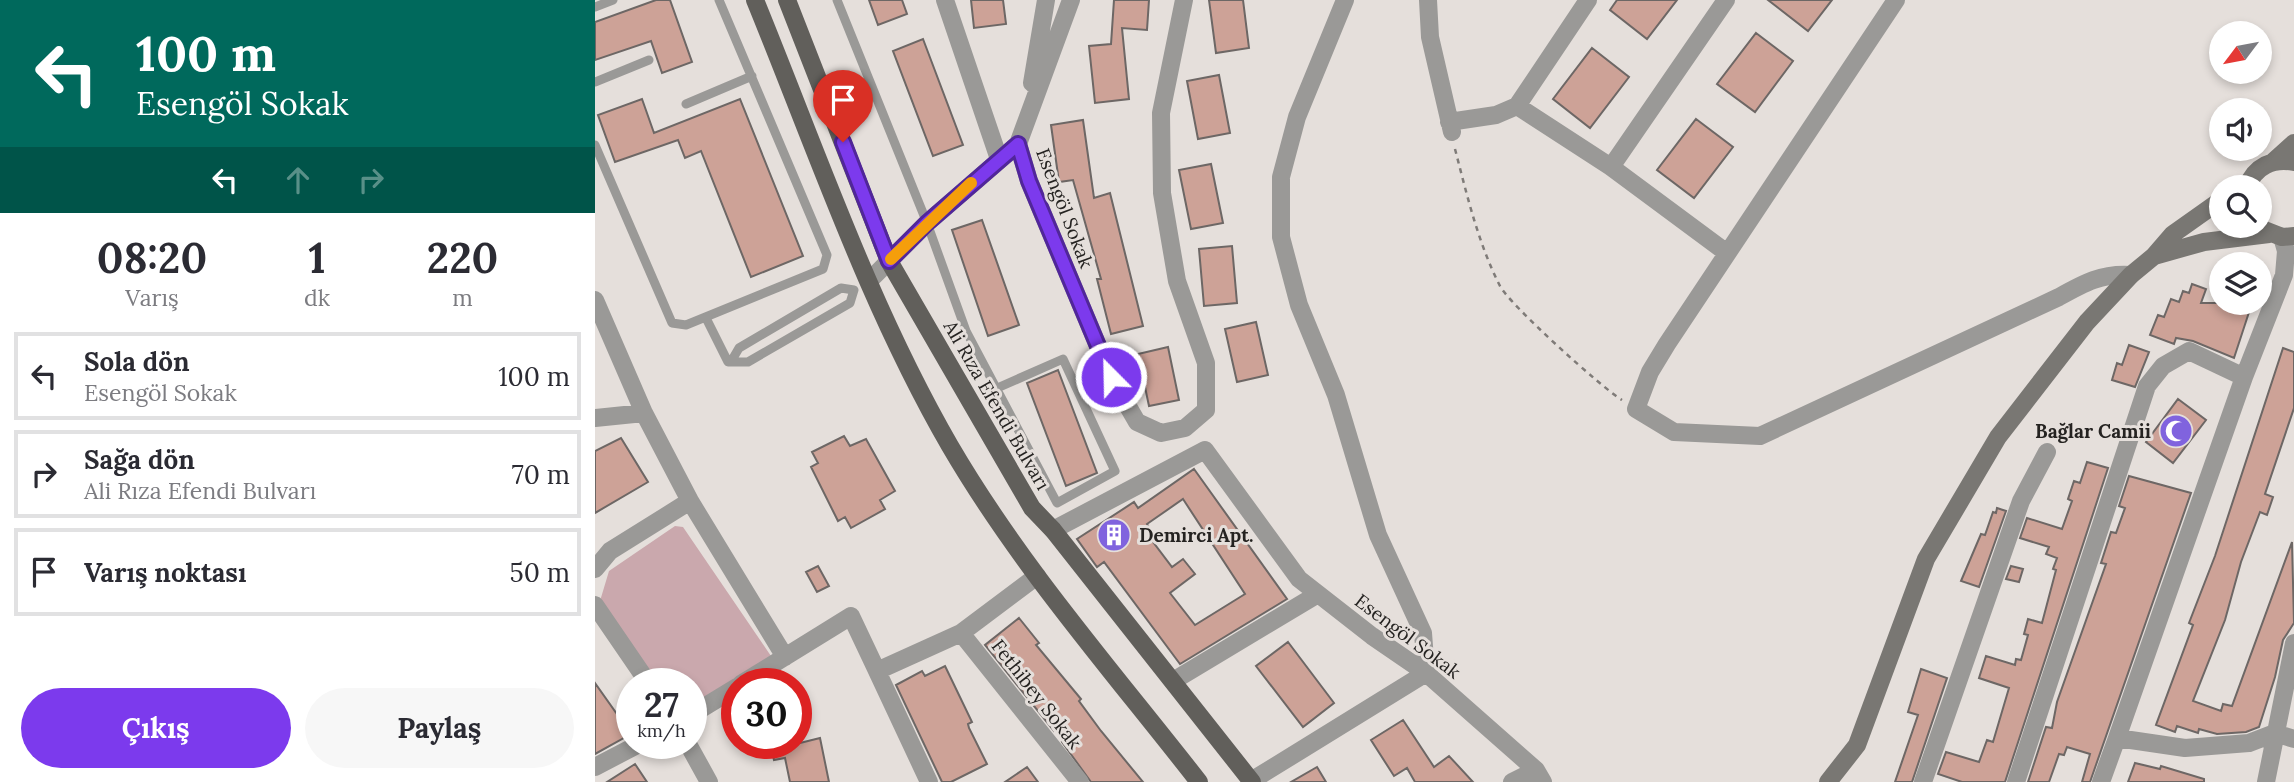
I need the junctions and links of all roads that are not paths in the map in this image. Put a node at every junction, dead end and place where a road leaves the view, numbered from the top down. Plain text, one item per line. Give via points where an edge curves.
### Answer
1 (613, 0) edge
2 (719, 0) edge
3 (755, 0) edge
4 (787, 0) edge
5 (837, 0) edge
6 (945, 0) edge
7 (1046, 0) edge
8 (1071, 0) edge
9 (1184, 0) edge
10 (1345, 0) edge
11 (1428, 0) edge
12 (1588, 0) edge
13 (1726, 0) edge
14 (1896, 0) edge
15 (595, 7) edge
16 (649, 60) dead end
17 (752, 76) junction
18 (595, 82) edge
19 (686, 104) dead end
20 (1517, 106) junction
21 (1024, 126) junction
22 (2294, 143) edge
23 (1018, 144) junction
24 (595, 145) edge
25 (999, 159) junction
26 (2274, 161) junction
27 (2294, 162) edge
28 (1611, 167) junction
29 (2256, 175) edge
30 (2209, 208) edge
31 (927, 223) junction
32 (2275, 233) edge
33 (1727, 253) junction
34 (2154, 256) junction
35 (889, 261) junction
36 (2131, 275) junction
37 (869, 281) junction
38 (595, 300) edge
39 (706, 318) junction
40 (730, 361) junction
41 (2244, 377) junction
42 (995, 389) junction
43 (644, 413) junction
44 (595, 418) edge
45 (2047, 453) dead end
46 (690, 501) junction
47 (1053, 530) junction
48 (595, 569) edge
49 (1037, 576) junction
50 (1318, 594) junction
51 (595, 605) edge
52 (961, 633) junction
53 (2294, 643) edge
54 (785, 657) junction
55 (638, 668) edge
56 (767, 668) edge
57 (877, 671) junction
58 (1426, 673) junction
59 (1173, 681) junction
60 (2275, 733) junction
61 (2117, 738) junction
62 (2294, 739) edge
63 (616, 756) edge
64 (696, 759) edge
65 (595, 767) edge
66 (1539, 776) edge
67 (1252, 781) edge
68 (709, 782) edge
69 (929, 782) edge
70 (1080, 782) edge
71 (1199, 782) edge
72 (1512, 782) edge
73 (1828, 782) edge
74 (1923, 782) edge
75 (2016, 782) edge
76 (2101, 782) edge
77 (2266, 782) edge

1 - 15 lane
2 - 17 lane
3 - 37 main road
4 - 35 main road, Ali Rıza Efendi Bulvarı
5 - 31 lane
6 - 25 street
7 - 21 street
8 - 21 street
9 - 23 street, Esengöl Sokak via 1161,127 1162,193 1177,281 1206,363 1206,410 1185,428 1161,433 1137,422 1111,377
10 - 58 street via 1297,117 1280,177 1281,237 1299,305 1336,396 1378,535 1423,633
11 - 20 street via 1430,37 1450,127
12 - 20 street
13 - 28 street
14 - 33 street
16 - 18 lane
17 - 19 lane
17 - 39 lane via 827,260 818,271
20 - 28 street
21 - 23 street
22 - 26 main road
23 - 25 street, Esengöl Sokak
24 - 39 lane via 669,320 681,326
25 - 31 street, Esengöl Sokak
26 - 27 main road
26 - 29 main road
28 - 33 street
30 - 34 main road via 2173,234
31 - 35 street, Esengöl Sokak
31 - 42 lane via 965,331
32 - 34 main road via 2204,242
32 - 41 street via 2286,251 2284,275
33 - 36 street via 1650,372 1636,409 1674,432 1760,436 2089,280 2110,273
34 - 36 main road
35 - 37 street, Esengöl Sokak
35 - 47 main road, Ali Rıza Efendi Bulvarı via 1032,508
36 - 73 main road via 2087,322 1998,437 1965,489 1926,559 1857,745
37 - 49 main road via 951,448
38 - 43 street
39 - 40 lane
40 - 40 lane via 748,362 850,303 854,290 841,288 739,348
41 - 61 street
41 - 75 street via 2189,351 2163,366 2147,386
42 - 42 lane via 1063,359 1115,471 1057,503
43 - 44 street
43 - 46 street
45 - 74 street via 2021,501
46 - 48 street via 610,551
46 - 54 street
47 - 50 street, Esengöl Sokak via 1205,450 1299,579
47 - 59 main road, Ali Rıza Efendi Bulvarı
49 - 52 street
49 - 71 main road
50 - 58 street, Esengöl Sokak
50 - 59 street
51 - 55 street
52 - 57 street
52 - 70 street, Fethibey Sokak
53 - 60 street
54 - 56 street
54 - 57 street via 851,616
57 - 69 street
58 - 66 street, Esengöl Sokak
58 - 67 street
59 - 67 main road, Ali Rıza Efendi Bulvarı
60 - 61 street via 2249,743 2185,748
60 - 62 street
60 - 77 street
61 - 76 street
63 - 65 street
64 - 68 street
66 - 72 street

